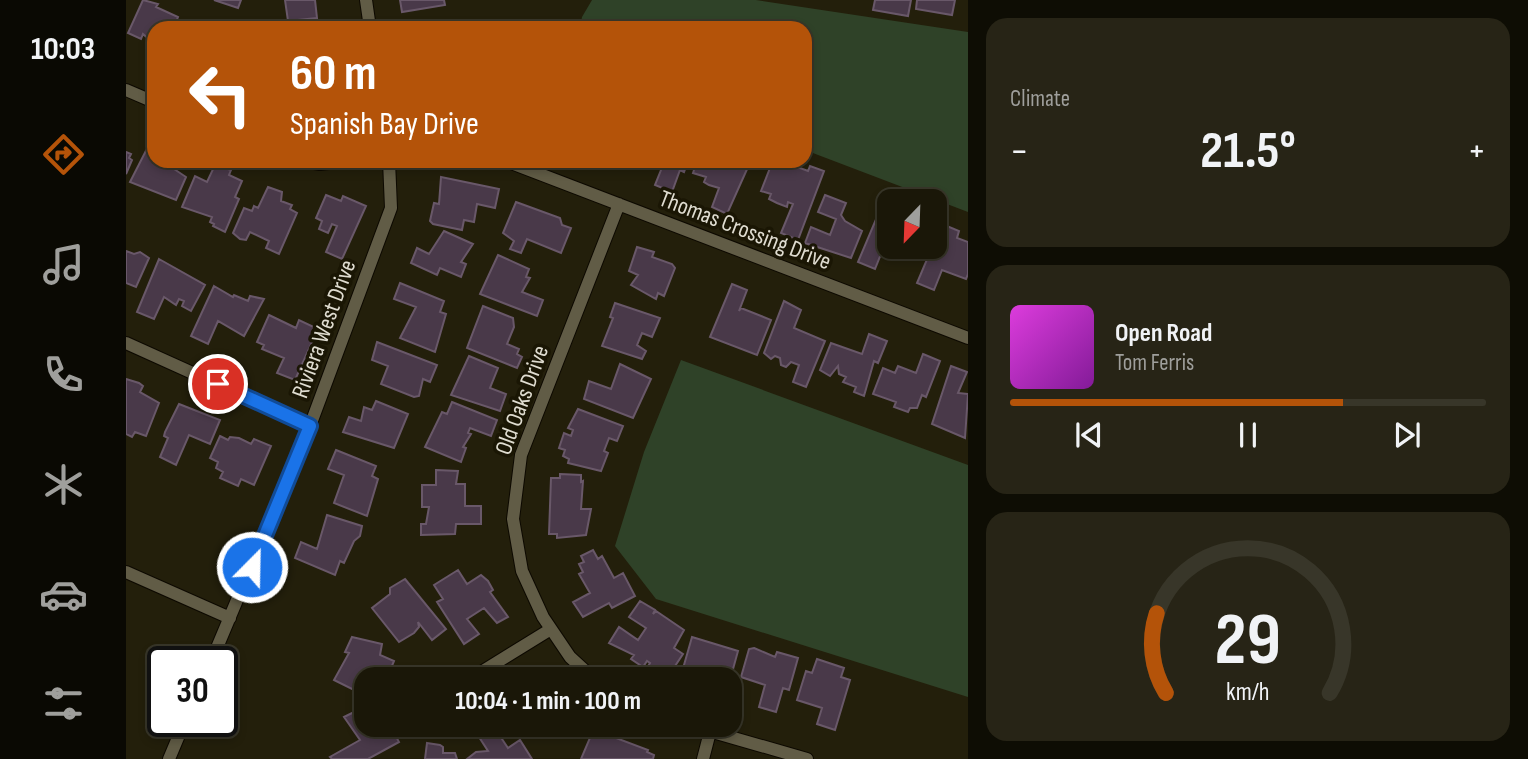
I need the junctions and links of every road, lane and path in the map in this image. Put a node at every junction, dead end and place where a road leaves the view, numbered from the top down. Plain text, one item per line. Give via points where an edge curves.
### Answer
1 (366, 0) edge
2 (369, 21) edge
3 (126, 90) edge
4 (147, 99) edge
5 (389, 168) edge
6 (524, 168) edge
7 (619, 204) junction
8 (968, 338) edge
9 (126, 343) edge
10 (310, 426) junction
11 (126, 572) edge
12 (230, 618) junction
13 (551, 628) junction
14 (218, 646) edge
15 (489, 667) edge
16 (581, 667) edge
17 (178, 737) edge
18 (709, 737) edge
19 (728, 737) edge
20 (169, 759) edge
21 (703, 759) edge
22 (807, 759) edge

1 - 2 street
3 - 4 street
5 - 10 street, Riviera West Drive via 391,208
6 - 7 street, Thomas Crossing Drive
7 - 8 street, Thomas Crossing Drive
7 - 13 street, Old Oaks Drive via 521,455 513,519 522,572
9 - 10 street
10 - 12 street, Riviera West Drive
11 - 12 street
12 - 14 street, Riviera West Drive
13 - 15 street
13 - 16 street, Old Oaks Drive
17 - 20 street
18 - 21 street
19 - 22 street

